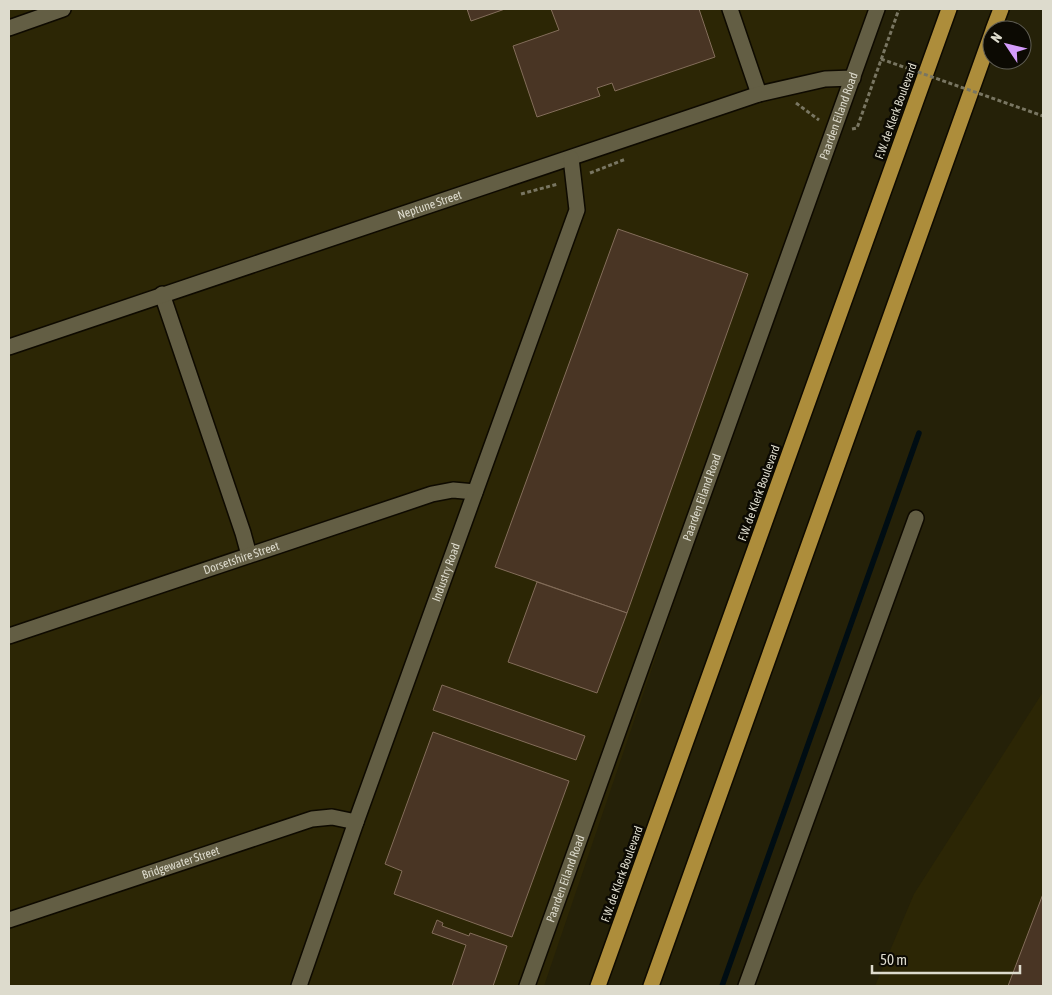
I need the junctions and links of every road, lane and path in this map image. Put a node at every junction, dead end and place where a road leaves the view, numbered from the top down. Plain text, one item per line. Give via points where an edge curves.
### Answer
1 (63, 9) edge
2 (730, 9) edge
3 (877, 9) edge
4 (899, 9) edge
5 (949, 9) edge
6 (9, 28) edge
7 (881, 59) junction
8 (982, 59) edge
9 (853, 78) junction
10 (759, 94) junction
11 (1043, 116) edge
12 (860, 120) dead end
13 (571, 158) junction
14 (162, 294) junction
15 (9, 347) edge
16 (475, 492) junction
17 (916, 518) dead end
18 (249, 555) junction
19 (9, 636) edge
20 (356, 822) junction
21 (9, 920) edge
22 (298, 986) edge
23 (527, 986) edge
24 (598, 986) edge
25 (651, 986) edge
26 (746, 986) edge

1 - 6 street
2 - 10 street
3 - 9 street, Paarden Eiland Road
4 - 7 path
5 - 24 highway, F.W. de Klerk Boulevard
7 - 11 path, bridge
7 - 12 path
8 - 25 highway
9 - 10 street, Neptune Street via 825,79
9 - 23 street, Paarden Eiland Road
10 - 13 street, Neptune Street
13 - 14 street, Neptune Street
13 - 16 street, Industry Road via 578,210
14 - 15 street, Neptune Street
14 - 18 street
16 - 18 street, Dorsetshire Street via 453,490 432,494
16 - 20 street, Industry Road
17 - 26 street
18 - 19 street, Dorsetshire Street
20 - 21 street, Bridgewater Street via 332,817 312,818
20 - 22 street, Industry Road

